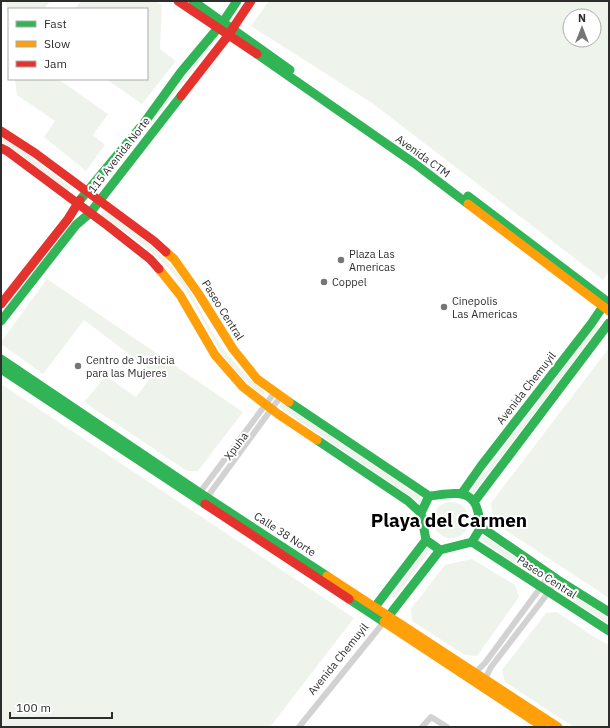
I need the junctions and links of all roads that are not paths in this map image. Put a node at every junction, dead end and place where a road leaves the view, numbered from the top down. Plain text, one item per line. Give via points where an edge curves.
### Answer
1 (178, 1) edge
2 (193, 1) edge
3 (237, 1) edge
4 (251, 1) edge
5 (220, 25) junction
6 (230, 32) junction
7 (1, 131) edge
8 (1, 148) edge
9 (88, 192) junction
10 (98, 200) junction
11 (77, 204) junction
12 (90, 213) junction
13 (1, 304) edge
14 (607, 304) edge
15 (1, 321) edge
16 (609, 323) edge
17 (1, 359) edge
18 (1, 369) edge
19 (278, 394) junction
20 (269, 407) junction
21 (462, 493) junction
22 (429, 496) junction
23 (202, 498) junction
24 (474, 502) junction
25 (421, 513) junction
26 (481, 527) junction
27 (426, 540) junction
28 (472, 542) junction
29 (440, 550) junction
30 (549, 574) junction
31 (558, 580) junction
32 (544, 590) junction
33 (372, 610) junction
34 (609, 612) edge
35 (386, 619) junction
36 (609, 631) edge
37 (472, 676) junction
38 (483, 683) junction
39 (299, 727) edge
40 (422, 727) edge
41 (447, 727) edge
42 (543, 727) edge
43 (558, 727) edge

1 - 5 main road
2 - 5 main road
3 - 5 main road, 115 Avenida Norte
4 - 6 main road, 115 Avenida Norte
5 - 6 main road, Avenida CTM
5 - 9 main road, 115 Avenida Norte
6 - 10 main road, 115 Avenida Norte
6 - 14 main road, Avenida CTM
7 - 9 main road, Paseo Central
8 - 11 main road
9 - 10 main road, Paseo Central
9 - 11 main road, 115 Avenida Norte
10 - 12 main road, 115 Avenida Norte
10 - 19 main road, Paseo Central via 154,240 174,259 233,349 257,378
11 - 12 main road
11 - 13 main road
12 - 15 main road, 115 Avenida Norte via 76,225
12 - 20 main road via 150,259 162,272 180,295 215,355 243,386
14 - 21 main road, Avenida Chemuyil
16 - 24 main road
17 - 23 main road, Calle 38 Norte
18 - 23 main road, Calle 38 Norte
19 - 20 street, Xpuha
19 - 22 main road, Paseo Central
20 - 23 street, Xpuha
20 - 25 main road via 408,501
21 - 22 main road
21 - 24 main road
22 - 25 main road
23 - 33 main road, Calle 38 Norte
24 - 26 main road
25 - 27 main road
26 - 28 main road
26 - 30 main road, Paseo Central
27 - 29 main road
27 - 33 main road
28 - 29 main road
28 - 32 main road, Paseo Central
29 - 35 main road, Avenida Chemuyil
30 - 31 main road, Paseo Central
30 - 32 street
31 - 32 street
31 - 34 main road, Paseo Central
32 - 36 main road, Paseo Central
32 - 37 street
32 - 38 street via 491,667
33 - 35 main road, Calle 38 Norte
35 - 37 main road, Calle 38 Norte
35 - 39 street, Avenida Chemuyil
37 - 38 main road, Calle 38 Norte
38 - 42 main road, Calle 38 Norte
38 - 43 main road, Calle 38 Norte
40 - 41 street via 431,717

